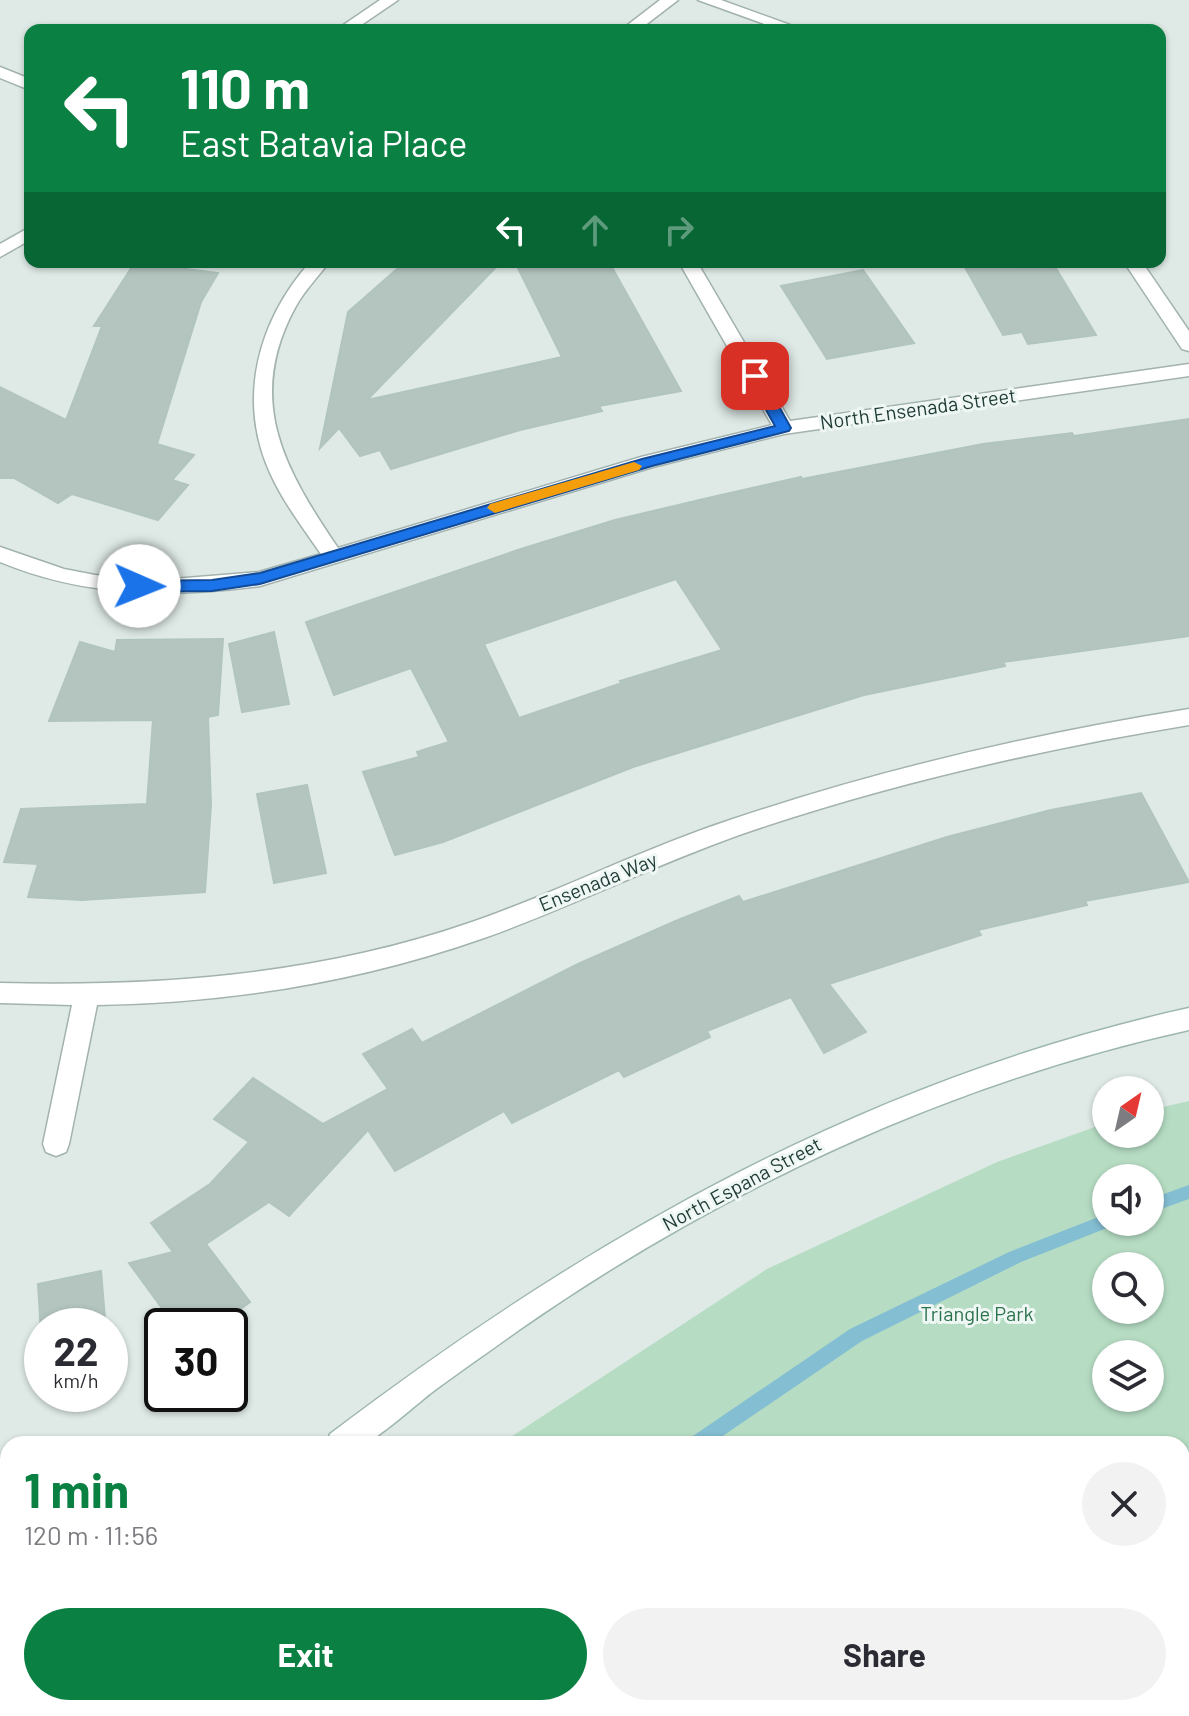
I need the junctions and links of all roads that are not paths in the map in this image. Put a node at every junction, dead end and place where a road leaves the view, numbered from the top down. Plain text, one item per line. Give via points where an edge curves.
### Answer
1 (390, 0) edge
2 (670, 0) edge
3 (706, 0) edge
4 (353, 24) edge
5 (637, 24) edge
6 (778, 24) edge
7 (0, 72) edge
8 (24, 82) edge
9 (24, 236) edge
10 (0, 252) edge
11 (314, 268) edge
12 (691, 268) edge
13 (1137, 268) edge
14 (1189, 345) edge
15 (1189, 370) edge
16 (784, 428) junction
17 (0, 554) edge
18 (333, 556) junction
19 (1189, 717) edge
20 (0, 993) edge
21 (86, 997) junction
22 (1189, 1019) edge
23 (56, 1144) dead end
24 (351, 1436) edge

1 - 4 street
2 - 5 street
3 - 6 street
7 - 8 street
9 - 10 street
11 - 18 street via 280,315 269,343 262,411 285,483
12 - 16 street
13 - 14 street
15 - 16 street, North Ensenada Street
16 - 18 street, North Ensenada Street via 648,462
17 - 18 street, North Ensenada Street via 68,578 164,588 260,579
19 - 21 street, Ensenada Way via 1035,744 883,780 731,829 474,931 393,956 325,972 176,993
20 - 21 street, Ensenada Way
21 - 23 street
22 - 24 street, North Espana Street via 1085,1043 965,1083 834,1136 749,1178 590,1266 417,1384

